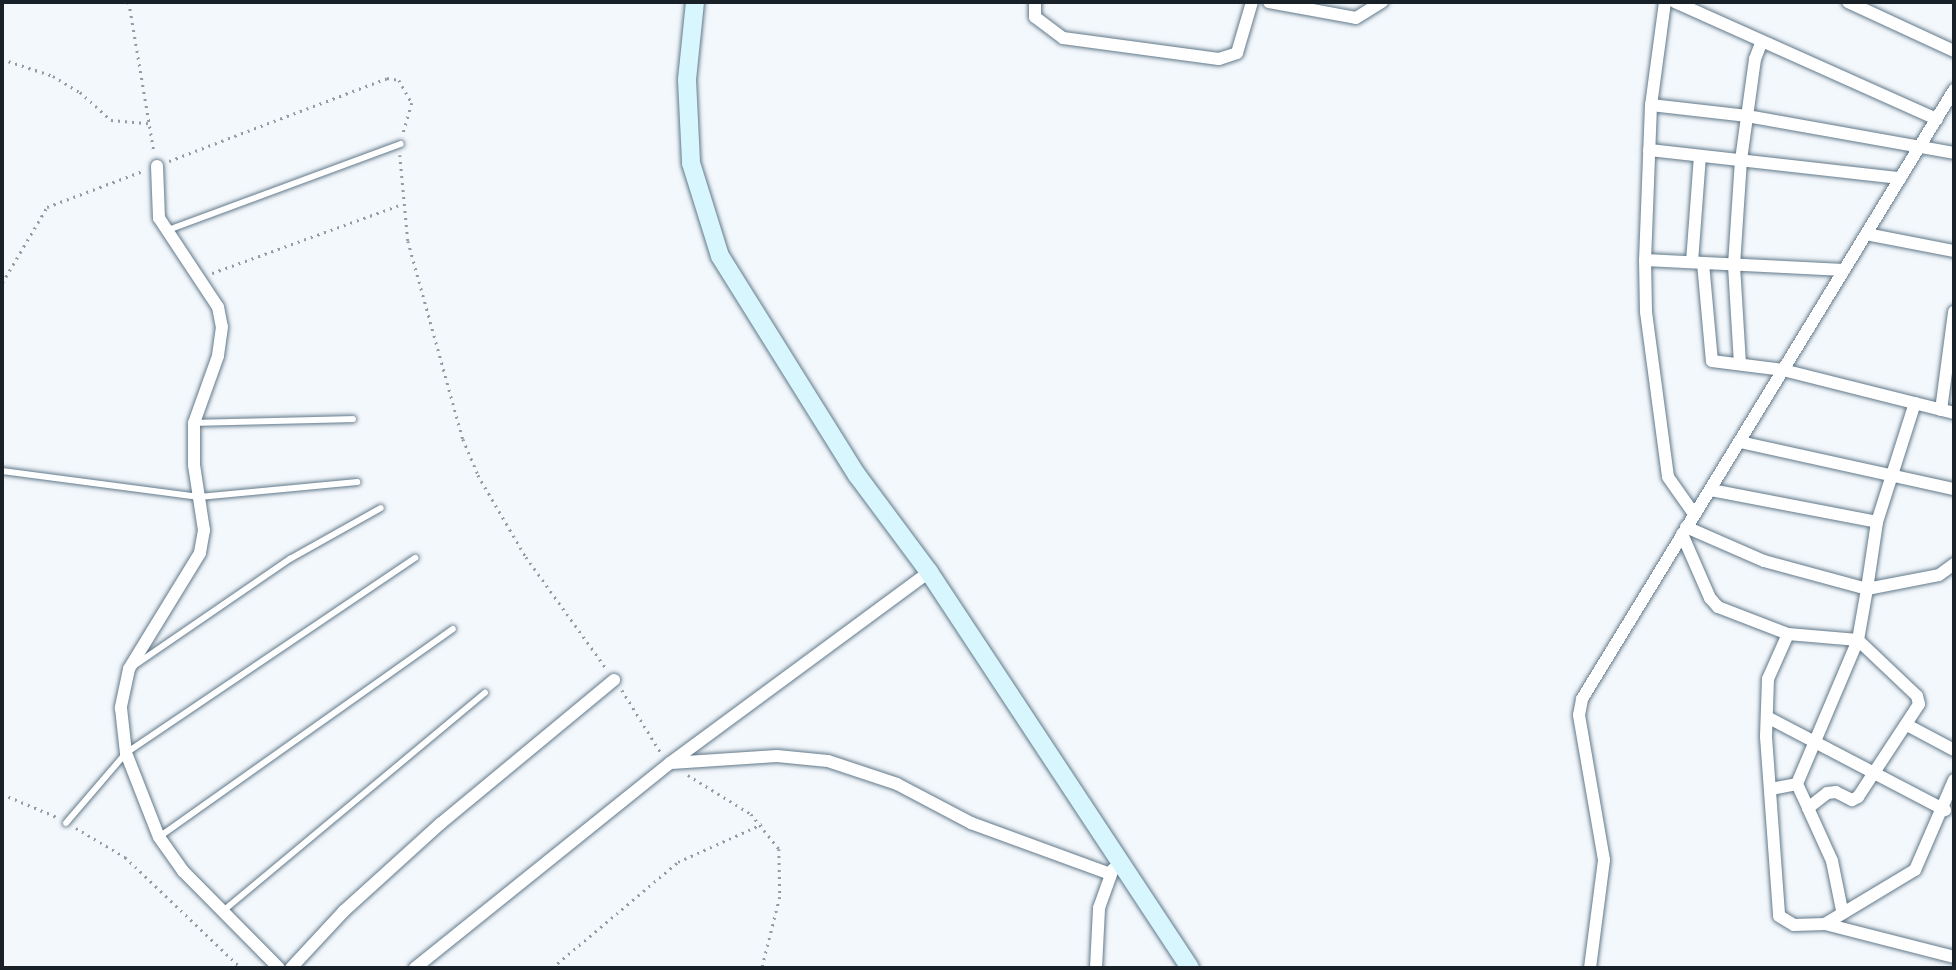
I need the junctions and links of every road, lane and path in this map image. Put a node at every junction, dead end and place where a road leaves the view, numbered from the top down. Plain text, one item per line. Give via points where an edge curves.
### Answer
1 (129, 2) edge
2 (695, 2) edge
3 (1035, 2) edge
4 (1252, 2) edge
5 (1269, 2) edge
6 (1382, 2) edge
7 (1665, 2) edge
8 (1675, 2) edge
9 (1848, 2) edge
10 (1762, 41) junction
11 (1954, 51) edge
12 (2, 59) edge
13 (1954, 90) edge
14 (1651, 105) junction
15 (1748, 116) junction
16 (1937, 119) junction
17 (148, 123) junction
18 (401, 145) junction
19 (1920, 145) junction
20 (1649, 150) junction
21 (1954, 153) edge
22 (1700, 156) junction
23 (1741, 160) junction
24 (157, 166) junction
25 (1900, 178) junction
26 (401, 205) junction
27 (166, 231) junction
28 (1866, 234) junction
29 (1954, 251) edge
30 (1645, 260) junction
31 (1697, 263) junction
32 (1734, 265) junction
33 (1844, 270) junction
34 (199, 277) junction
35 (2, 282) edge
36 (1954, 312) edge
37 (1740, 364) junction
38 (1951, 364) edge
39 (1783, 370) junction
40 (1914, 403) junction
41 (1941, 410) junction
42 (1954, 413) edge
43 (353, 419) dead end
44 (194, 424) junction
45 (1740, 442) junction
46 (2, 471) edge
47 (1891, 472) junction
48 (357, 481) dead end
49 (1954, 489) edge
50 (1711, 490) junction
51 (199, 497) junction
52 (381, 508) dead end
53 (1694, 514) junction
54 (1877, 522) junction
55 (1684, 531) junction
56 (415, 558) dead end
57 (1954, 564) edge
58 (929, 572) junction
59 (1939, 575) junction
60 (1954, 580) edge
61 (1867, 589) junction
62 (453, 629) dead end
63 (1788, 634) junction
64 (1858, 640) junction
65 (130, 669) junction
66 (614, 680) junction
67 (485, 693) dead end
68 (1767, 717) junction
69 (1907, 725) junction
70 (1815, 738) junction
71 (1954, 750) edge
72 (126, 753) junction
73 (670, 763) junction
74 (1876, 770) junction
75 (1954, 780) edge
76 (1797, 784) junction
77 (1771, 789) junction
78 (2, 794) edge
79 (1808, 808) junction
80 (1945, 810) junction
81 (66, 822) junction
82 (762, 824) junction
83 (159, 837) junction
84 (1113, 868) junction
85 (1842, 910) junction
86 (220, 913) junction
87 (1825, 924) junction
88 (1954, 957) edge
89 (241, 968) edge
90 (279, 968) edge
91 (292, 968) edge
92 (415, 968) edge
93 (552, 968) edge
94 (762, 968) edge
95 (1096, 968) edge
96 (1190, 968) edge
97 (1590, 968) edge

1 - 17 path
2 - 58 street via 687,80 691,163 720,256 857,475
3 - 4 street via 1035,17 1063,38 1219,60 1237,53
5 - 6 street via 1356,18
7 - 14 street
8 - 10 street
9 - 11 street
10 - 15 street
10 - 16 street
12 - 17 path via 53,76 80,92 111,120
13 - 16 street
14 - 15 street
14 - 20 street
15 - 19 street
15 - 23 street
16 - 19 street
17 - 24 path
18 - 24 path via 412,103 399,80 387,78
18 - 26 path
18 - 27 lane
19 - 21 street
19 - 25 street
20 - 22 street
20 - 30 street
22 - 23 street
22 - 31 street
23 - 25 street
23 - 32 street
24 - 27 street via 156,203
24 - 35 path via 47,207
25 - 28 street
26 - 34 path
26 - 66 path via 420,288 478,475 564,615
27 - 34 street
28 - 29 street
28 - 33 street
30 - 31 street
30 - 53 street via 1646,312 1668,477
31 - 32 street
31 - 37 street via 1709,356 1716,362
32 - 33 street
32 - 37 street
33 - 39 street
34 - 44 street via 218,307 222,327 218,356
36 - 38 street
37 - 39 street
38 - 41 street
39 - 40 street
39 - 45 street
40 - 41 street
40 - 47 street
41 - 42 street
43 - 44 lane
44 - 51 street
45 - 47 street
45 - 50 street
46 - 51 lane
47 - 49 street
47 - 54 street
48 - 51 lane
50 - 53 street
50 - 54 street
51 - 65 street via 204,530 192,571
52 - 65 lane via 290,559
53 - 55 street
54 - 61 street
55 - 61 street via 1764,561
55 - 63 street via 1710,598 1718,607
55 - 97 street via 1582,699 1579,715 1604,860
56 - 72 lane
57 - 59 street
58 - 73 street
58 - 84 street
59 - 60 street
59 - 61 street
61 - 64 street
62 - 83 lane
63 - 64 street
63 - 68 street via 1768,679
64 - 69 street via 1917,696 1919,704
64 - 70 street
65 - 72 street via 121,708
66 - 73 path
66 - 91 street via 383,875
67 - 86 lane
68 - 70 street
68 - 77 street
69 - 71 street
69 - 74 street
70 - 74 street
70 - 76 street
72 - 81 lane
72 - 83 street
73 - 82 path
73 - 84 street via 777,756 828,761 898,784 971,823
73 - 92 street
74 - 79 street via 1858,797 1852,800 1827,793
74 - 80 street
75 - 80 street
76 - 77 street
76 - 79 street
77 - 87 street via 1779,916 1794,925
78 - 81 path
79 - 85 street via 1832,862
80 - 85 street via 1915,870
81 - 89 path via 125,858
82 - 93 path via 677,862
82 - 94 path via 779,849 782,879
83 - 86 street
84 - 95 street via 1099,908
84 - 96 street
85 - 87 street
86 - 90 street
87 - 88 street

